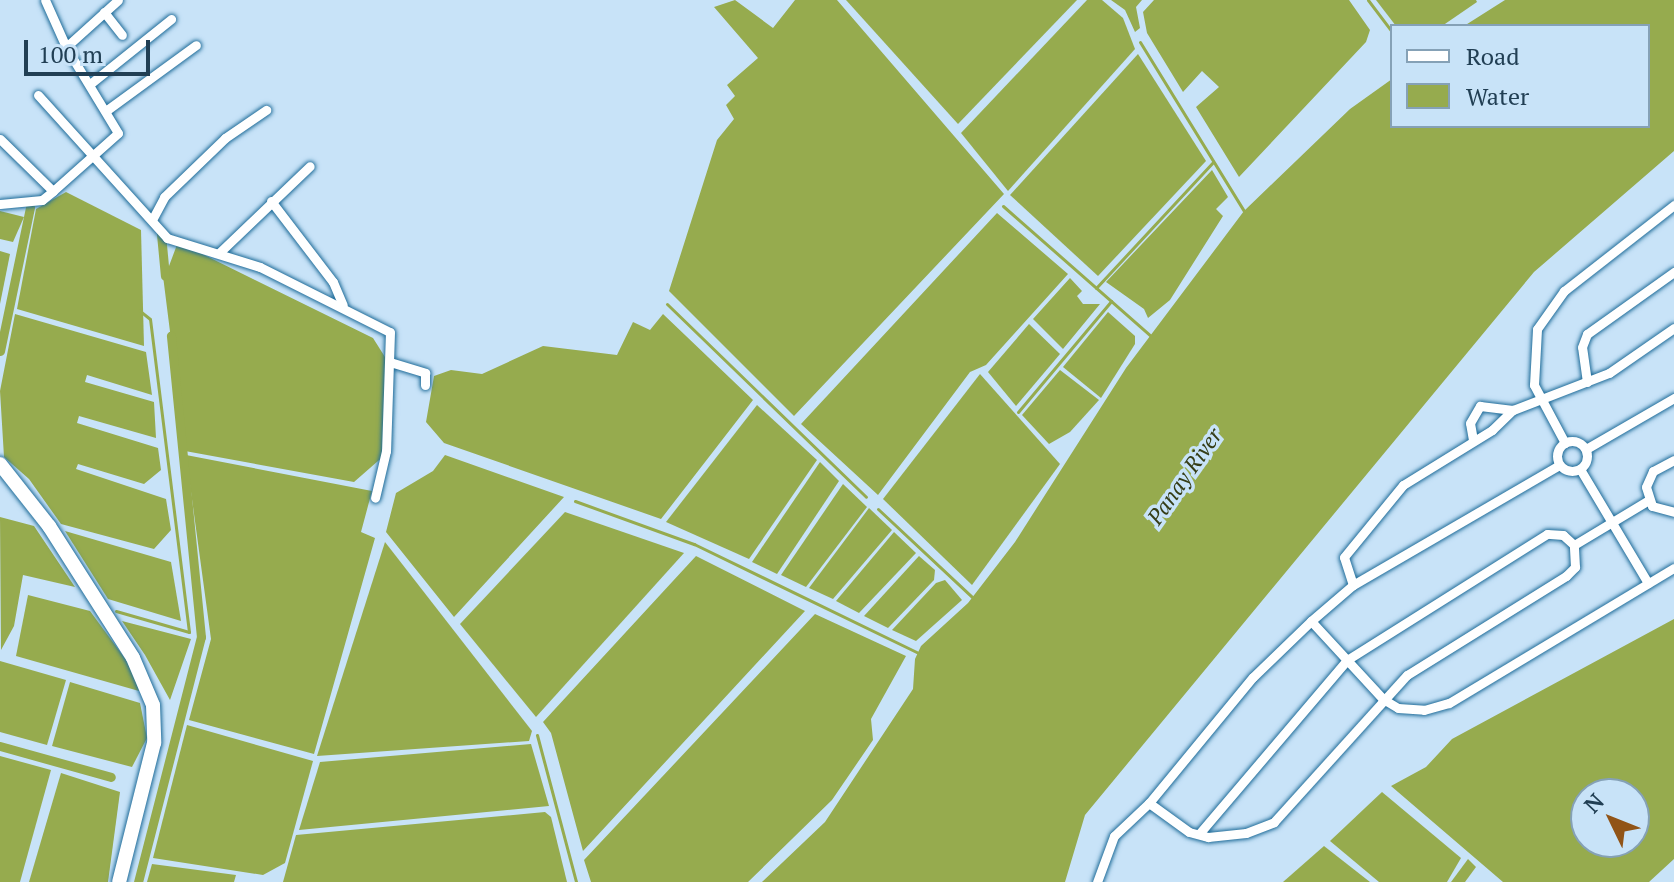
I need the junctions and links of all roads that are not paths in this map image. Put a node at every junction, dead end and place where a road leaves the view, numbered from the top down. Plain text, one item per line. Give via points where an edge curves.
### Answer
1 (45, 0) edge
2 (118, 0) edge
3 (104, 12) junction
4 (171, 19) dead end
5 (122, 35) dead end
6 (196, 45) dead end
7 (66, 47) junction
8 (90, 84) junction
9 (38, 95) dead end
10 (107, 110) junction
11 (266, 110) dead end
12 (0, 139) edge
13 (92, 159) junction
14 (310, 166) dead end
15 (53, 191) junction
16 (271, 201) junction
17 (0, 204) edge
18 (1674, 205) edge
19 (152, 220) junction
20 (220, 252) junction
21 (1674, 272) edge
22 (343, 305) junction
23 (1674, 328) edge
24 (390, 362) junction
25 (1587, 382) junction
26 (425, 385) dead end
27 (1674, 398) edge
28 (1539, 400) junction
29 (1513, 410) junction
30 (1473, 440) junction
31 (1565, 443) junction
32 (1586, 449) junction
33 (1674, 460) edge
34 (0, 464) edge
35 (1559, 465) junction
36 (1580, 469) junction
37 (375, 498) dead end
38 (1649, 500) junction
39 (1674, 512) edge
40 (1612, 524) junction
41 (1574, 545) junction
42 (1674, 568) edge
43 (1648, 583) junction
44 (1353, 585) junction
45 (1311, 621) junction
46 (1347, 660) junction
47 (1383, 699) junction
48 (1149, 803) junction
49 (1199, 834) junction
50 (119, 882) edge
51 (1097, 882) edge

1 - 7 street
2 - 3 street
3 - 5 street
3 - 7 street
4 - 8 street
6 - 10 street
7 - 8 street
8 - 10 street
9 - 13 street
10 - 13 street via 118,133
11 - 19 street via 225,138 164,197
12 - 15 street
13 - 15 street
13 - 19 street
14 - 16 street
15 - 17 street via 42,200
16 - 20 street
16 - 22 street via 333,282
18 - 28 street via 1564,291 1545,313 1532,348
19 - 20 street via 167,238
20 - 22 street
21 - 25 street via 1587,334 1582,347
22 - 24 street via 390,332
23 - 25 street
24 - 26 street via 425,373
24 - 37 street via 386,451
25 - 28 street
27 - 32 street
28 - 29 street
28 - 31 street
29 - 30 street
29 - 30 street via 1480,406 1470,423
30 - 44 street via 1414,477 1386,506 1344,557
31 - 32 street via 1574,441
31 - 35 street via 1558,450
32 - 36 street
33 - 38 street via 1648,479
34 - 50 main road via 36,506 83,579 140,670 153,705 154,743
35 - 36 street via 1566,471
35 - 44 street
36 - 40 street
38 - 39 street via 1659,510
38 - 40 street
40 - 41 street
40 - 43 street
41 - 46 street via 1563,535 1547,534
41 - 47 street via 1575,567 1566,576 1425,662
42 - 43 street
43 - 47 street via 1449,703 1412,711
44 - 45 street
45 - 46 street
45 - 48 street via 1253,677
46 - 47 street
46 - 49 street
47 - 49 street via 1274,822 1246,833
48 - 49 street via 1173,824
48 - 51 street via 1114,836

